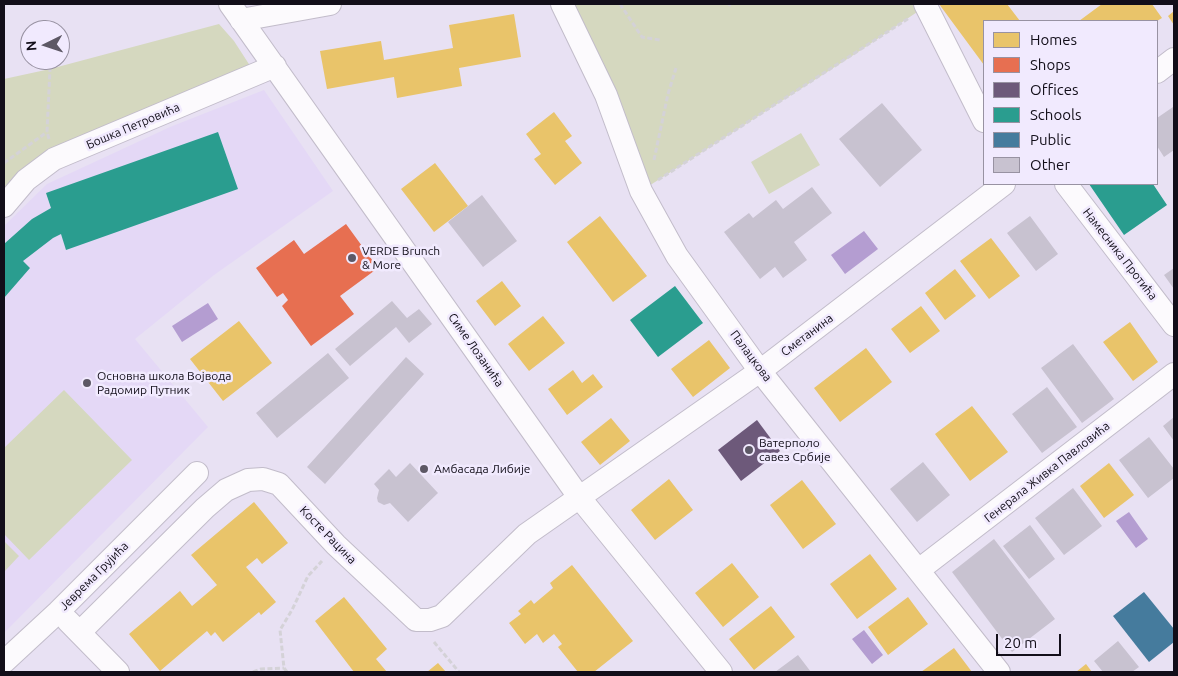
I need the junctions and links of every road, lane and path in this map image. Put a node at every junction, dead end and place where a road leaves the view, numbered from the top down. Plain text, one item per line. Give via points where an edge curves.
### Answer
1 (330, 4) edge
2 (562, 4) edge
3 (620, 4) edge
4 (925, 5) edge
5 (302, 7) edge
6 (236, 12) edge
7 (660, 40) dead end
8 (1174, 59) edge
9 (275, 66) junction
10 (676, 68) dead end
11 (50, 70) edge
12 (1158, 71) edge
13 (983, 119) edge
14 (46, 132) junction
15 (54, 159) junction
16 (4, 163) edge
17 (1003, 185) edge
18 (1067, 185) edge
19 (647, 187) junction
20 (4, 206) edge
21 (1174, 325) edge
22 (760, 371) junction
23 (1174, 374) edge
24 (190, 481) dead end
25 (579, 497) junction
26 (336, 546) junction
27 (920, 570) junction
28 (58, 612) junction
29 (416, 620) junction
30 (87, 625) junction
31 (4, 662) edge
32 (284, 668) junction
33 (118, 672) edge
34 (253, 672) edge
35 (287, 672) edge
36 (459, 672) edge
37 (720, 672) edge
38 (999, 672) edge

1 - 5 street, Симе Лозанића
2 - 19 street, Палацкова
3 - 7 path via 642,37
4 - 13 street
4 - 19 path via 855,54
5 - 6 street, Симе Лозанића
6 - 9 street, Симе Лозанића
8 - 12 street
9 - 15 street, Бошка Петровића
9 - 25 street, Симе Лозанића
10 - 19 path
11 - 14 path
14 - 15 path
14 - 16 path
15 - 20 street, Бошка Петровића via 26,180
17 - 22 street, Сметанина
18 - 21 street, Намесника Протића
19 - 22 street, Палацкова via 677,256
22 - 25 street, Сметанина
22 - 27 street, Палацкова
23 - 27 street, Генерала Живка Павловића
24 - 28 street, Јеврема Грујића
25 - 29 street via 527,534 442,616
25 - 37 street, Симе Лозанића
26 - 29 street, Косте Рацина
26 - 30 street, Косте Рацина via 279,484 263,478 248,480 226,490 205,508
26 - 32 path via 308,576 280,630
27 - 38 street, Палацкова
28 - 30 street
28 - 31 street, Јеврема Грујића
29 - 36 path
30 - 33 street
32 - 34 path
32 - 35 path

